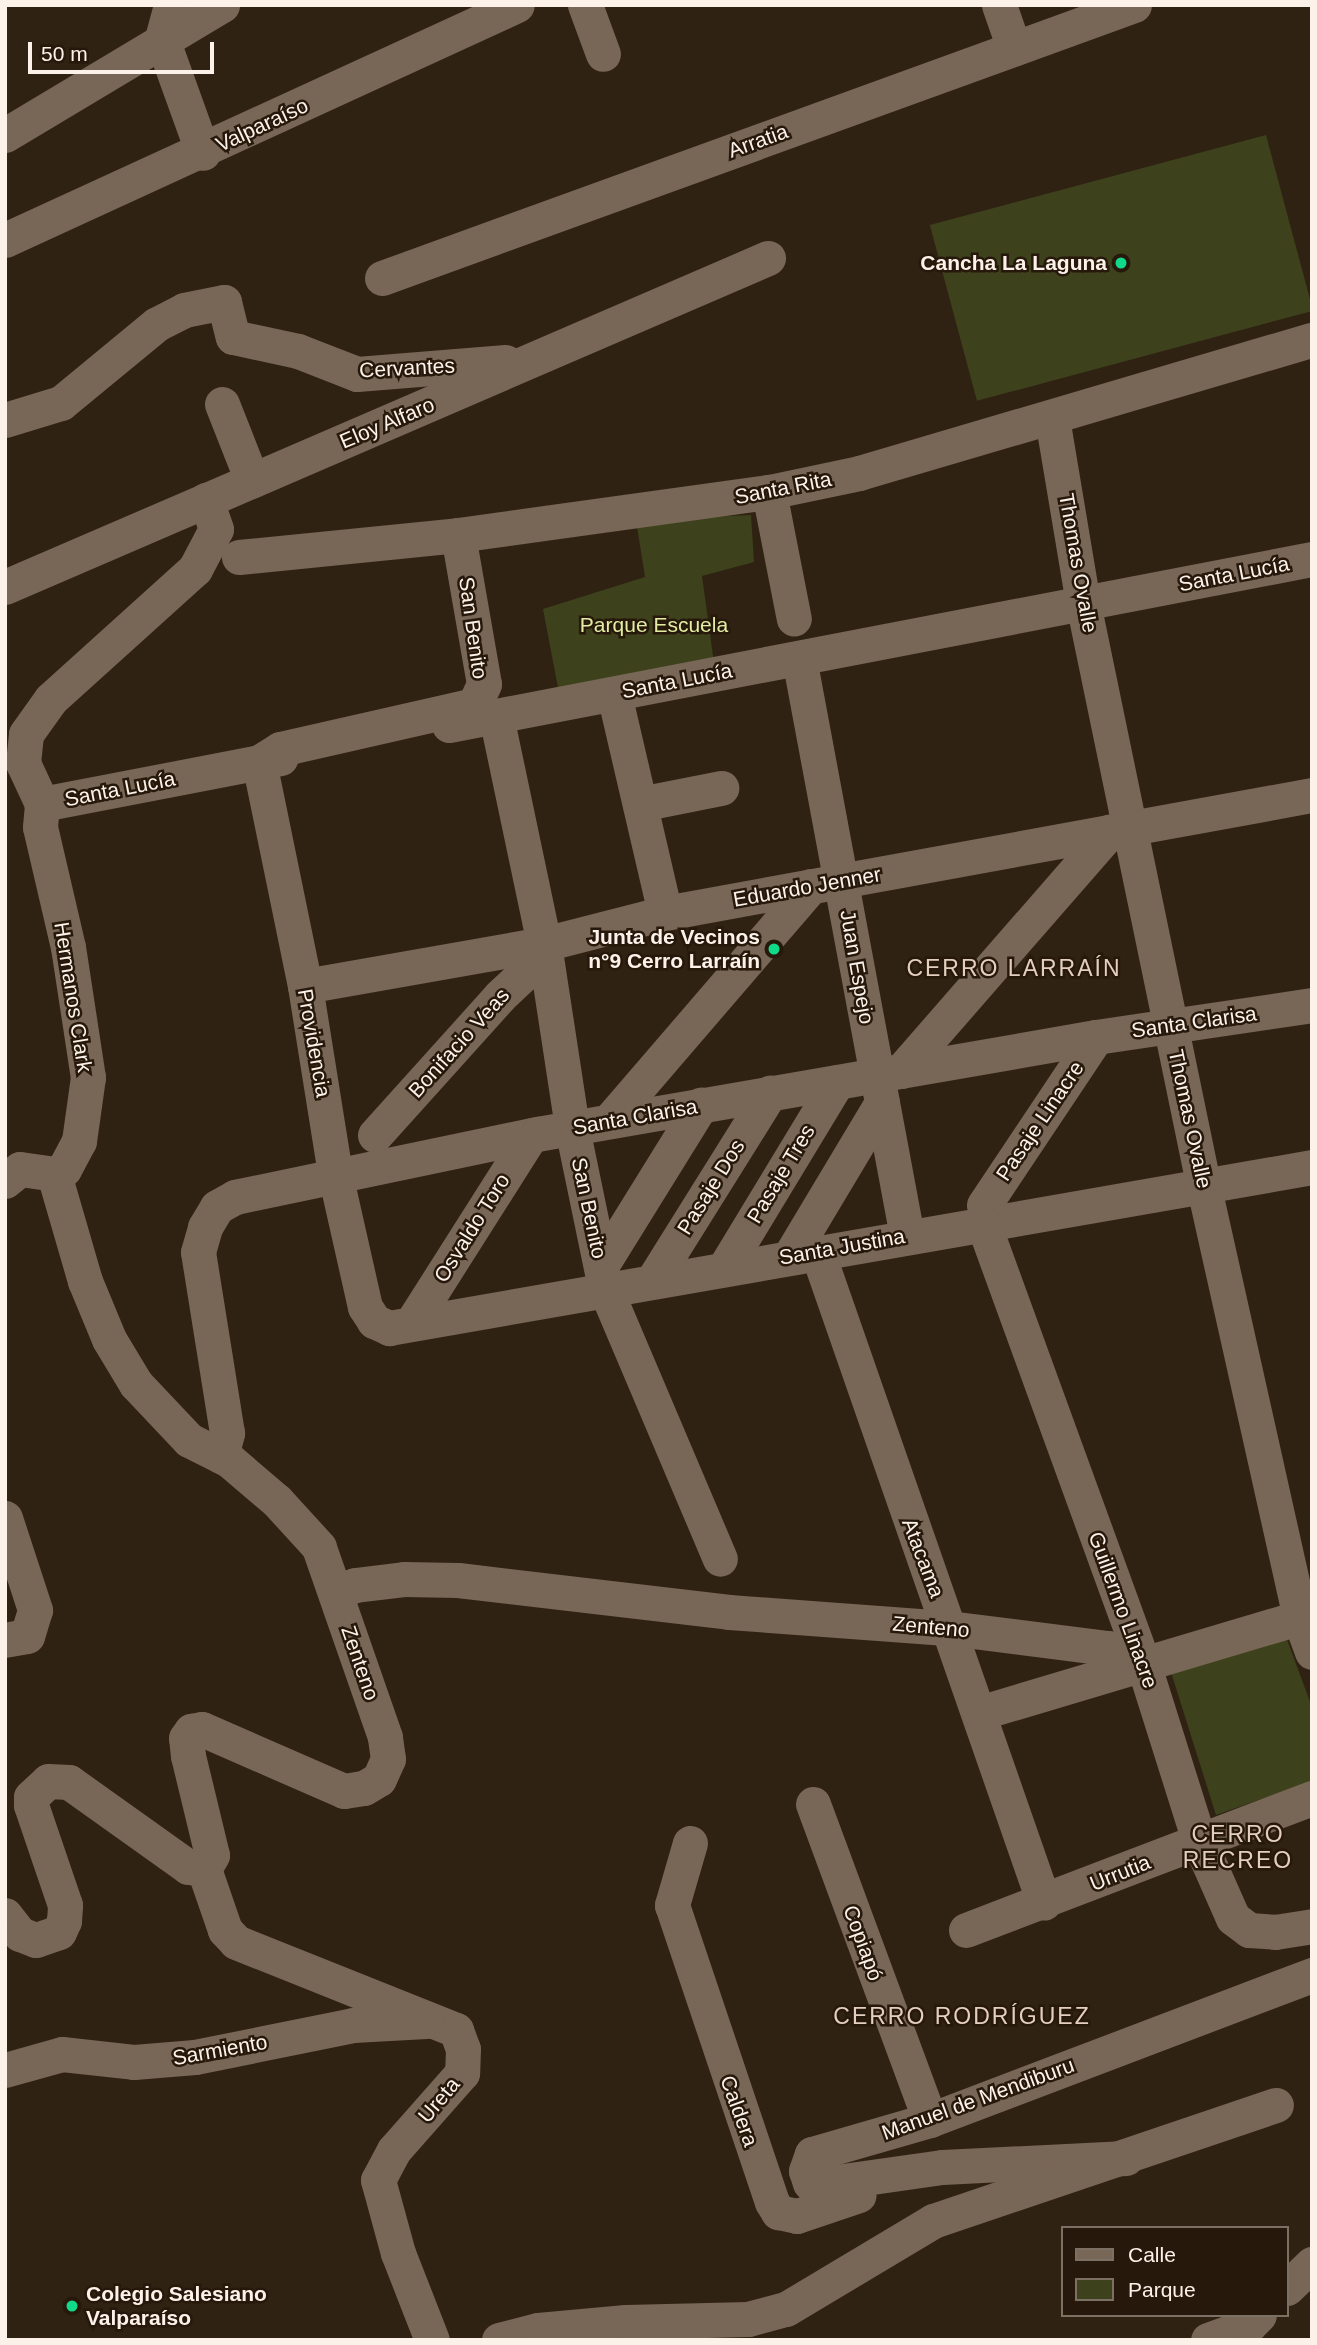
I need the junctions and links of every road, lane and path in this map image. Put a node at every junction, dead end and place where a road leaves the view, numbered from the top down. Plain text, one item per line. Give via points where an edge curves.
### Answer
1 (171, 5) edge
2 (222, 5) edge
3 (517, 5) edge
4 (585, 5) edge
5 (999, 5) edge
6 (1134, 5) edge
7 (162, 39) junction
8 (1014, 48) junction
9 (603, 54) dead end
10 (5, 135) edge
11 (203, 153) junction
12 (5, 240) edge
13 (768, 258) dead end
14 (382, 278) dead end
15 (1312, 340) edge
16 (541, 358) junction
17 (222, 404) dead end
18 (1052, 418) junction
19 (5, 419) edge
20 (252, 480) junction
21 (769, 492) junction
22 (206, 500) junction
23 (458, 535) junction
24 (239, 557) dead end
25 (1312, 559) edge
26 (5, 587) edge
27 (1083, 603) junction
28 (794, 619) dead end
29 (799, 658) junction
30 (614, 694) junction
31 (496, 716) junction
32 (259, 762) junction
33 (721, 789) dead end
34 (1312, 795) edge
35 (42, 804) junction
36 (640, 804) junction
37 (1121, 829) junction
38 (826, 883) junction
39 (665, 913) junction
40 (545, 949) junction
41 (304, 986) junction
42 (1312, 1005) edge
43 (1170, 1025) junction
44 (1096, 1037) junction
45 (837, 1082) junction
46 (887, 1083) junction
47 (770, 1094) junction
48 (701, 1105) junction
49 (609, 1121) junction
50 (572, 1128) junction
51 (375, 1135) dead end
52 (531, 1135) junction
53 (1312, 1167) edge
54 (54, 1174) junction
55 (335, 1174) junction
56 (5, 1181) edge
57 (1204, 1188) junction
58 (984, 1214) junction
59 (907, 1236) junction
60 (803, 1254) junction
61 (725, 1267) junction
62 (603, 1277) junction
63 (653, 1280) junction
64 (374, 1321) joint
65 (413, 1321) junction
66 (221, 1456) junction
67 (5, 1517) edge
68 (720, 1559) dead end
69 (337, 1592) junction
70 (1306, 1617) edge
71 (950, 1628) junction
72 (5, 1640) edge
73 (1312, 1652) edge
74 (1143, 1662) junction
75 (979, 1713) junction
76 (1312, 1798) edge
77 (813, 1804) dead end
78 (1199, 1841) junction
79 (690, 1843) dead end
80 (204, 1869) junction
81 (1044, 1903) junction
82 (5, 1915) edge
83 (1312, 1926) edge
84 (966, 1930) dead end
85 (1312, 1975) edge
86 (436, 2020) junction
87 (5, 2070) edge
88 (1276, 2105) dead end
89 (930, 2120) junction
90 (1126, 2158) junction
91 (942, 2167) junction
92 (1312, 2264) edge
93 (1289, 2286) edge
94 (1254, 2327) edge
95 (493, 2333) edge
96 (432, 2340) edge
97 (1208, 2340) edge

1 - 7 street
2 - 7 street
3 - 11 street, Valparaíso
4 - 9 street
5 - 8 street
6 - 8 street, Arratia
7 - 10 street
7 - 11 street
8 - 14 street, Arratia
11 - 12 street, Valparaíso
13 - 16 street, Eloy Alfaro via 692,287
15 - 18 street, Santa Rita
16 - 19 street, Cervantes via 357,374 298,351 233,337 224,302 184,310 157,324 61,404
16 - 20 street, Eloy Alfaro
17 - 20 street
18 - 21 street, Santa Rita via 859,473
18 - 27 street, Thomas Ovalle
20 - 22 street, Eloy Alfaro
21 - 23 street, Santa Rita
21 - 28 street
22 - 26 street, Eloy Alfaro
22 - 35 street, Hermanos Clark via 216,528 195,569 51,699 26,734 23,763
23 - 24 street, Santa Rita
23 - 32 street, San Benito via 484,684 474,705 280,749
25 - 27 street, Santa Lucía
27 - 29 street, Santa Lucía
27 - 37 street, Thomas Ovalle
29 - 30 street, Santa Lucía
29 - 38 street, Juan Espejo
30 - 31 street, Santa Lucía
30 - 36 street
31 - 32 street, Santa Lucía
31 - 40 street, San Benito
32 - 35 street, Santa Lucía
32 - 41 street, Providencia
33 - 36 street
34 - 37 street, Eduardo Jenner
35 - 54 street, Hermanos Clark via 40,827 70,959 88,1077 79,1141 64,1168
36 - 39 street
37 - 38 street, Eduardo Jenner
37 - 43 street, Thomas Ovalle
37 - 46 street
38 - 39 street, Eduardo Jenner
38 - 46 street, Juan Espejo
38 - 49 street
39 - 40 street, Eduardo Jenner
40 - 41 street, Eduardo Jenner
40 - 50 street, San Benito
40 - 51 street, Bonifacio Veas
41 - 55 street, Providencia
42 - 43 street, Santa Clarisa
43 - 44 street, Santa Clarisa
43 - 57 street, Thomas Ovalle
44 - 46 street, Santa Clarisa
44 - 58 street, Pasaje Linacre
45 - 46 street, Santa Clarisa
45 - 47 street, Santa Clarisa
45 - 61 street, Pasaje Tres
46 - 59 street, Juan Espejo
46 - 60 street
47 - 48 street, Santa Clarisa
47 - 63 street, Pasaje Dos
48 - 49 street, Santa Clarisa
48 - 62 street
49 - 50 street, Santa Clarisa
50 - 52 street, Santa Clarisa
50 - 62 street, San Benito
52 - 55 street, Santa Clarisa
52 - 65 street, Osvaldo Toro
53 - 57 street, Santa Justina
54 - 56 street via 20,1169
54 - 66 street via 85,1281 109,1339 165,1419 189,1440
55 - 64 street, Providencia via 365,1307
55 - 66 street, Santa Clarisa via 235,1197 217,1207 205,1227 198,1252 199,1279 227,1433
57 - 58 street, Santa Justina
57 - 70 street, Thomas Ovalle
58 - 59 street, Santa Justina
58 - 74 street, Guillermo Linacre
59 - 60 street, Santa Justina
60 - 61 street, Santa Justina
60 - 71 street, Atacama
61 - 63 street, Santa Justina
62 - 63 street, Santa Justina
62 - 65 street, Santa Justina
62 - 68 street, San Benito
64 - 65 street, Santa Justina via 389,1328
66 - 69 street via 277,1501 319,1547
67 - 72 street via 35,1610 27,1636
69 - 71 street, Zenteno via 404,1579 458,1580 729,1612
69 - 80 street, Zenteno via 385,1737 388,1759 379,1779 364,1788 344,1791 202,1729 191,1731 186,1738 188,1756 212,1855
70 - 73 street, Thomas Ovalle
70 - 74 street
71 - 74 street, Zenteno via 1108,1648
71 - 75 street, Atacama
74 - 75 street
74 - 78 street, Guillermo Linacre
75 - 81 street, Atacama
76 - 78 street, Urrutia
77 - 89 street, Copiapó
78 - 81 street, Urrutia
78 - 83 street, Guillermo Linacre via 1233,1918 1249,1930 1275,1932
79 - 91 street, Caldera via 671,1905 720,2057 778,2212 797,2216
80 - 82 street via 188,1867 69,1782 48,1781 31,1797 31,1805 65,1905 64,1921 59,1932 36,1940 20,1934
80 - 86 street, Ureta via 225,1930 236,1942
81 - 84 street, Urrutia
85 - 89 street, Manuel de Mendiburu
86 - 87 street, Sarmiento via 353,2025 195,2057 134,2062 62,2054
86 - 96 street, Ureta via 456,2030 463,2049 462,2073 394,2150 378,2179 398,2252
88 - 90 street, Manuel de Mendiburu
89 - 91 street, Manuel de Mendiburu via 812,2154 806,2171 810,2183 816,2185
90 - 91 street, Manuel de Mendiburu
90 - 95 street, Manuel de Mendiburu via 933,2221 786,2309 748,2319 626,2322
92 - 93 street
94 - 97 street

